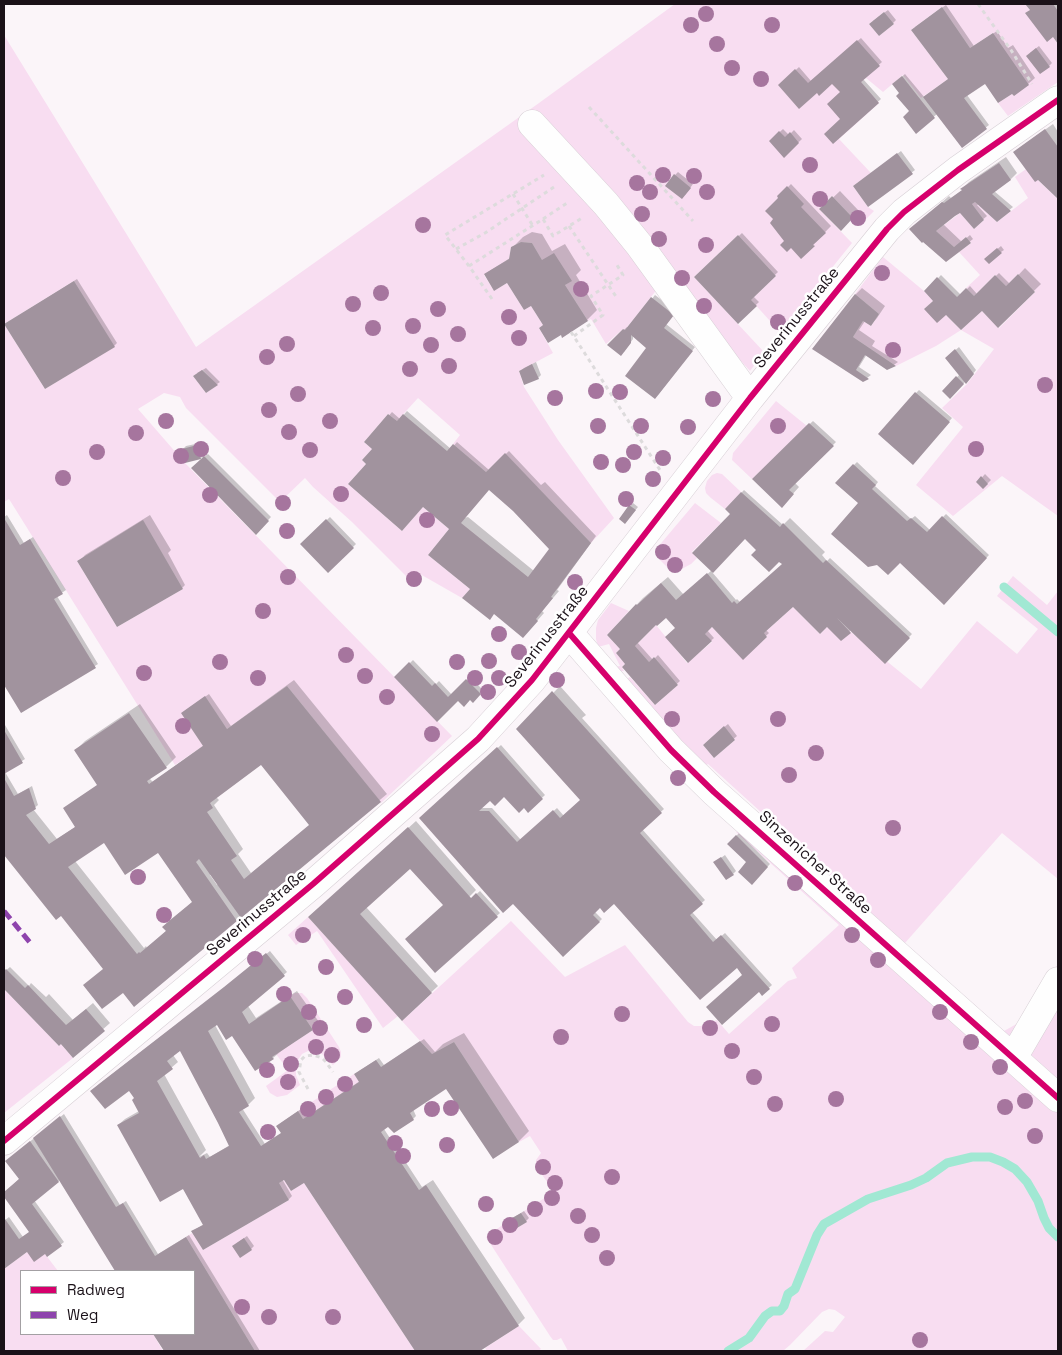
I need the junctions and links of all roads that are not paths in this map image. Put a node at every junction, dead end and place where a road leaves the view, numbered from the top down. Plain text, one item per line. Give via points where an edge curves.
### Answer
1 (1046, 94) edge
2 (532, 124) dead end
3 (750, 398) junction
4 (569, 633) junction
5 (1058, 981) edge
6 (1013, 1058) junction
7 (1058, 1098) edge
8 (4, 1141) edge

1 - 3 street, Severinusstraße via 887,229
2 - 3 street via 640,246
3 - 4 street, Severinusstraße
4 - 6 street, Sinzenicher Straße via 671,750 714,792
4 - 8 street, Severinusstraße via 532,680 478,739 314,884
5 - 6 street
6 - 7 street, Sinzenicher Straße

